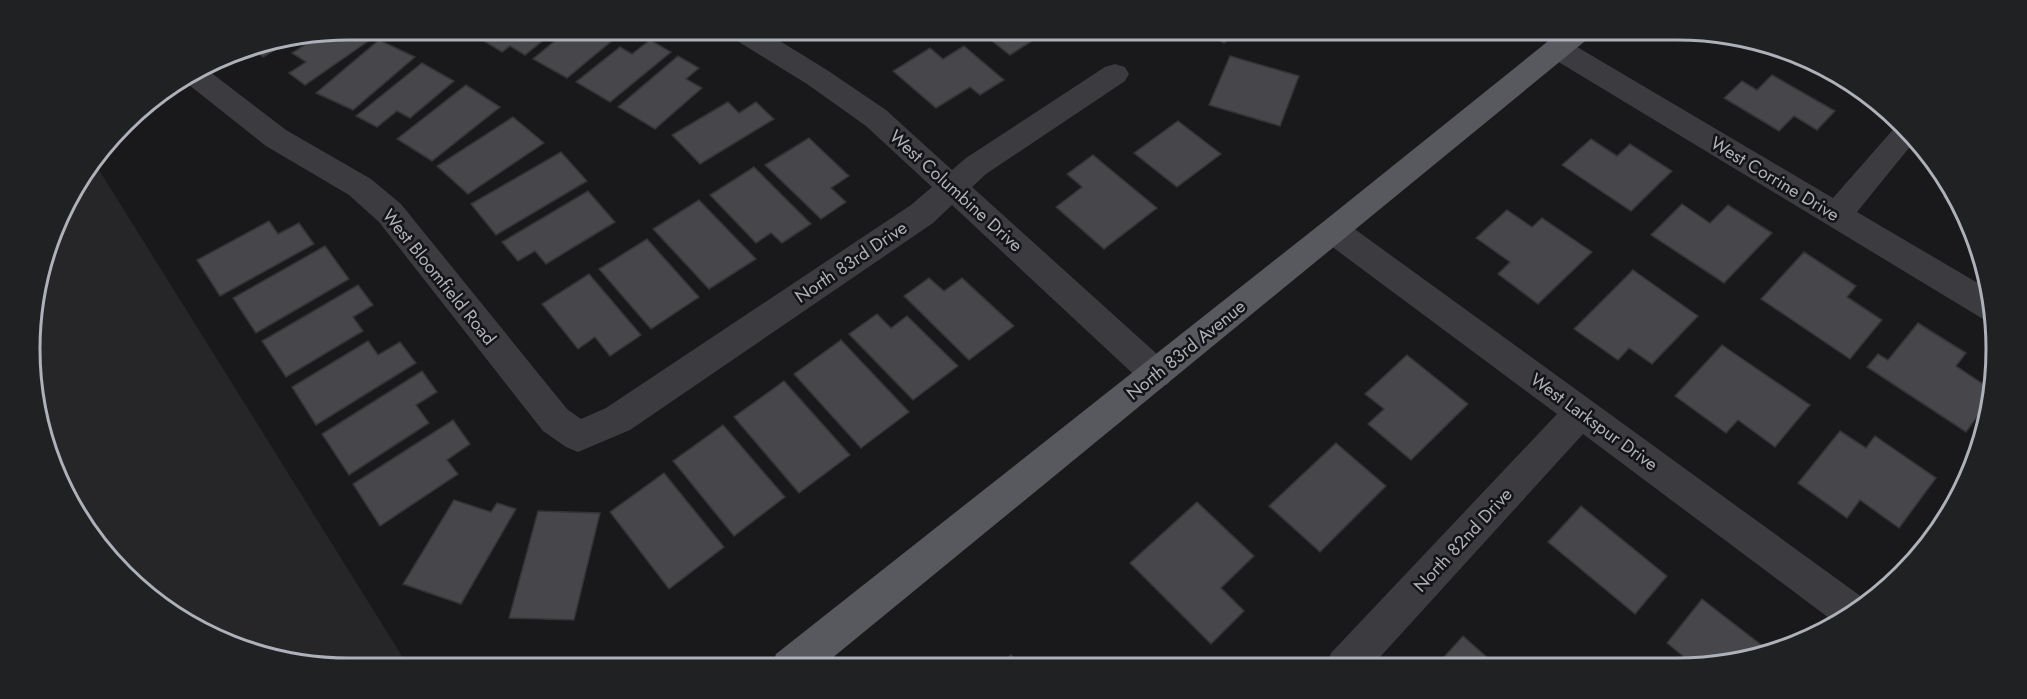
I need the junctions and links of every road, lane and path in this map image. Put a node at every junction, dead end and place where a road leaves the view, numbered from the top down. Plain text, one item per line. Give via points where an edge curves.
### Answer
1 (757, 40) edge
2 (1567, 40) edge
3 (1570, 40) edge
4 (1115, 74) dead end
5 (200, 79) edge
6 (1902, 137) edge
7 (954, 188) junction
8 (1836, 215) junction
9 (1334, 231) junction
10 (1983, 302) edge
11 (1156, 374) junction
12 (1580, 412) junction
13 (578, 436) joint
14 (1846, 608) edge
15 (802, 658) edge
16 (1354, 658) edge

1 - 7 street, West Columbine Drive via 876,118
2 - 9 main road, North 83rd Avenue
3 - 8 street, West Corrine Drive
4 - 7 street, North 83rd Drive via 975,166
5 - 13 street, West Bloomfield Road via 276,138 360,187 390,213 555,420
6 - 8 street
7 - 11 street, West Columbine Drive
7 - 13 street, North 83rd Drive via 922,214 618,419
8 - 10 street, West Corrine Drive
9 - 11 main road, North 83rd Avenue
9 - 12 street, West Larkspur Drive
11 - 15 main road, North 83rd Avenue
12 - 14 street, West Larkspur Drive
12 - 16 street, North 82nd Drive

